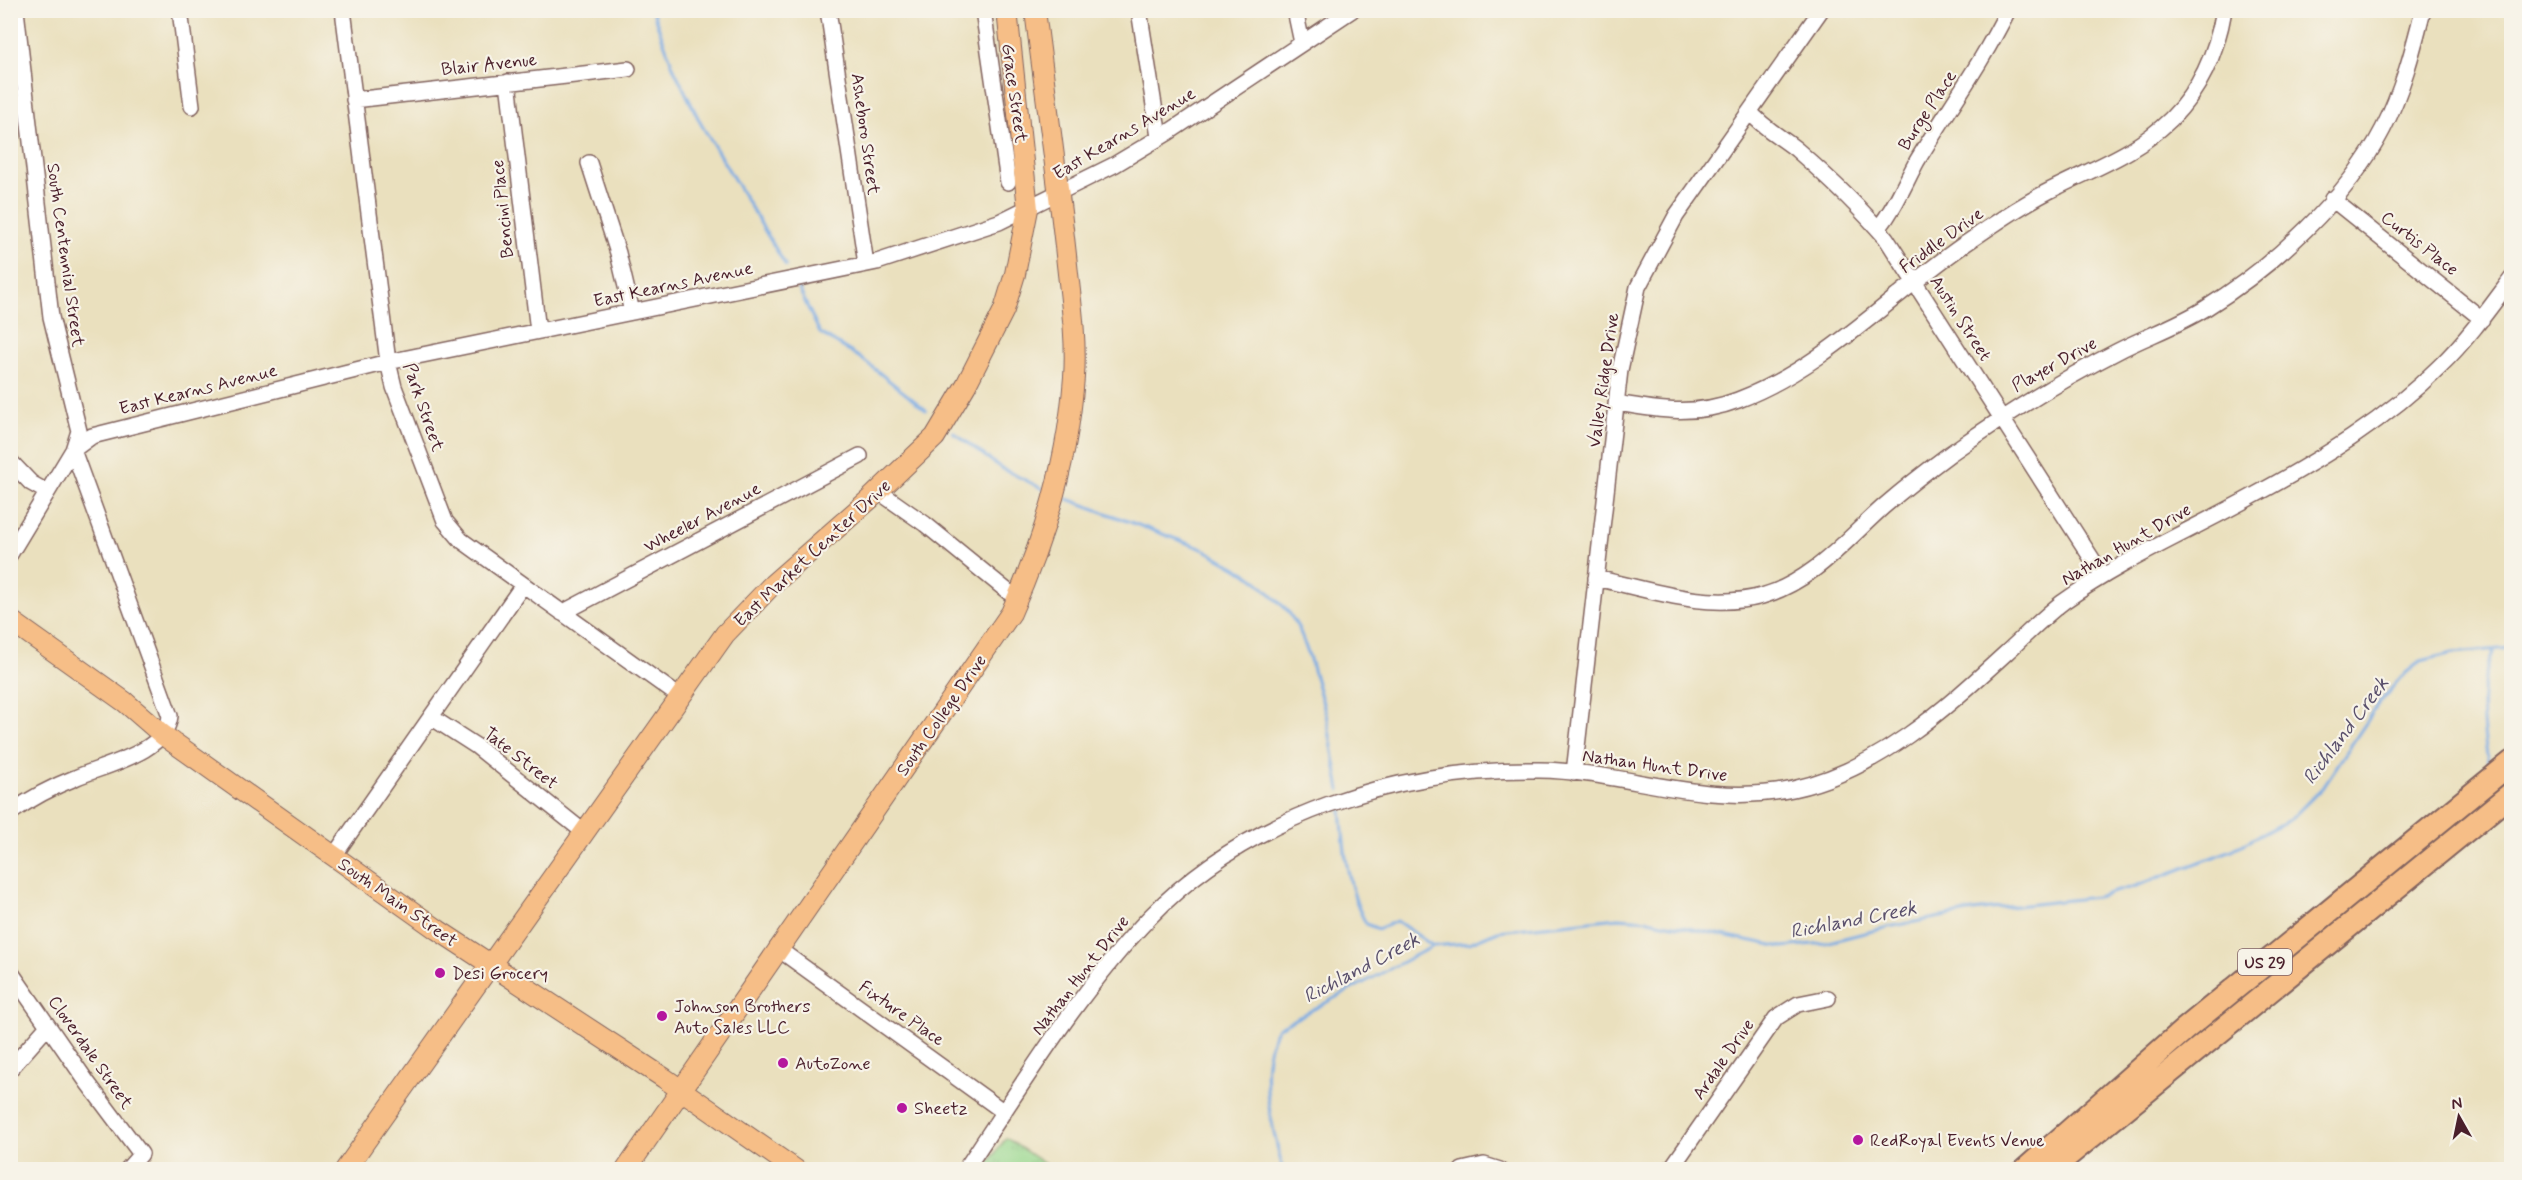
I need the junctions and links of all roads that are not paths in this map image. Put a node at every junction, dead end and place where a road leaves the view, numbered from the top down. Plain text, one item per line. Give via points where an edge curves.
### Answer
1 (16, 10) edge
2 (180, 10) edge
3 (344, 10) edge
4 (828, 10) edge
5 (983, 10) edge
6 (1007, 10) edge
7 (1035, 10) edge
8 (1138, 10) edge
9 (1295, 10) edge
10 (1352, 10) edge
11 (1821, 10) edge
12 (2008, 10) edge
13 (2224, 10) edge
14 (2423, 10) edge
15 (1302, 43) junction
16 (628, 69) dead end
17 (508, 82) junction
18 (354, 100) junction
19 (192, 106) dead end
20 (1750, 112) junction
21 (1159, 137) junction
22 (589, 163) dead end
23 (1008, 182) dead end
24 (1060, 194) junction
25 (2332, 199) junction
26 (1028, 209) junction
27 (1878, 229) junction
28 (866, 264) junction
29 (2511, 278) edge
30 (1915, 283) junction
31 (632, 312) junction
32 (2482, 319) junction
33 (538, 331) junction
34 (388, 362) junction
35 (1618, 403) junction
36 (2003, 418) junction
37 (73, 450) junction
38 (860, 456) dead end
39 (10, 461) edge
40 (878, 491) junction
41 (47, 492) junction
42 (10, 554) edge
43 (2103, 576) junction
44 (1596, 579) junction
45 (524, 585) junction
46 (1017, 599) junction
47 (562, 613) junction
48 (10, 620) edge
49 (680, 697) junction
50 (431, 717) junction
51 (163, 735) junction
52 (2511, 762) edge
53 (1574, 773) junction
54 (2511, 793) edge
55 (12, 809) edge
56 (585, 833) junction
57 (333, 857) junction
58 (777, 948) junction
59 (491, 966) junction
60 (10, 971) edge
61 (1828, 998) dead end
62 (48, 1026) junction
63 (10, 1069) edge
64 (680, 1089) junction
65 (1005, 1112) junction
66 (127, 1170) edge
67 (345, 1170) edge
68 (626, 1170) edge
69 (796, 1170) edge
70 (965, 1170) edge
71 (1462, 1170) edge
72 (1500, 1170) edge
73 (1670, 1170) edge
74 (2025, 1170) edge
75 (2050, 1170) edge

1 - 37 street, South Centennial Street via 51,316 79,431
2 - 19 street
3 - 18 street, Park Street
4 - 28 street, Asheboro Street
5 - 23 street, Grace Street
6 - 26 main road, East Market Center Drive
7 - 24 main road, South College Drive
8 - 21 street
9 - 15 street
10 - 15 street, East Kearns Avenue
11 - 20 street, Valley Ridge Drive
12 - 27 street, Burge Place via 1973,75 1918,160 1895,209
13 - 30 street, Friddle Drive via 2220,36 2201,80 2188,100 2151,137 2109,164 2057,186 1961,247
14 - 25 street, Player Drive via 2383,129
15 - 21 street, East Kearns Avenue
16 - 17 street, Blair Avenue
17 - 18 street, Blair Avenue
17 - 33 street, Bencini Place
18 - 34 street, Park Street
20 - 27 street, Austin Street via 1846,192
20 - 35 street, Valley Ridge Drive via 1676,216 1638,287 1625,341
21 - 24 street, East Kearns Avenue
22 - 31 street
24 - 26 street, East Kearns Avenue
24 - 46 main road, South College Drive via 1073,320 1074,376 1063,463 1043,537
25 - 32 street, Curtis Place
25 - 36 street, Player Drive via 2273,261 2227,294 2171,328 2068,377
26 - 28 street, East Kearns Avenue
26 - 40 main road, East Market Center Drive via 1004,310 966,385 934,437
27 - 30 street, Austin Street
28 - 31 street, East Kearns Avenue
29 - 32 street, Nathan Hunt Drive
30 - 35 street, Friddle Drive via 1801,368 1736,401 1664,412
30 - 36 street, Austin Street
31 - 33 street, East Kearns Avenue
32 - 43 street, Nathan Hunt Drive via 2415,390 2347,441
33 - 34 street, East Kearns Avenue
34 - 37 street, East Kearns Avenue via 92,436
34 - 45 street, Park Street via 394,387 450,529
35 - 44 street, Valley Ridge Drive
36 - 43 street, Austin Street
36 - 44 street, Player Drive via 1920,477 1816,568 1782,589 1750,598 1706,601
37 - 41 street, East Kearns Avenue
37 - 51 street, South Centennial Street via 170,716
38 - 47 street, Wheeler Avenue
39 - 41 street
40 - 46 street
40 - 49 main road, East Market Center Drive via 765,592 725,634
41 - 42 street, East Kearns Avenue
43 - 53 street, Nathan Hunt Drive via 2060,604 1924,723 1857,766 1826,779 1777,792 1736,796
44 - 53 street, Valley Ridge Drive
45 - 47 street, Park Street
45 - 50 street
46 - 58 main road, South College Drive via 998,633
47 - 49 street, Park Street
48 - 51 main road, South Main Street via 125,702
49 - 56 main road, East Market Center Drive
50 - 56 street, Tate Street via 476,746
50 - 57 street
51 - 55 street via 141,751
51 - 57 main road, South Main Street
52 - 74 highway, US 29 via 2184,1030
53 - 65 street, Nathan Hunt Drive via 1492,771 1397,785 1293,817 1252,840 1188,883 1147,921 1101,973
54 - 75 highway, US 29
56 - 59 main road, East Market Center Drive
57 - 59 main road, South Main Street
58 - 64 main road, South College Drive
58 - 65 street, Fixture Place
59 - 64 main road, South Main Street
59 - 67 main road, East Market Center Drive
60 - 62 street, Cloverdale Street
61 - 73 street, Ardale Drive via 1798,1004 1776,1018
62 - 63 street
62 - 66 street, Cloverdale Street via 141,1154
64 - 68 main road, South College Drive
64 - 69 main road, South Main Street
65 - 70 street, Nathan Hunt Drive
71 - 72 street via 1484,1165

